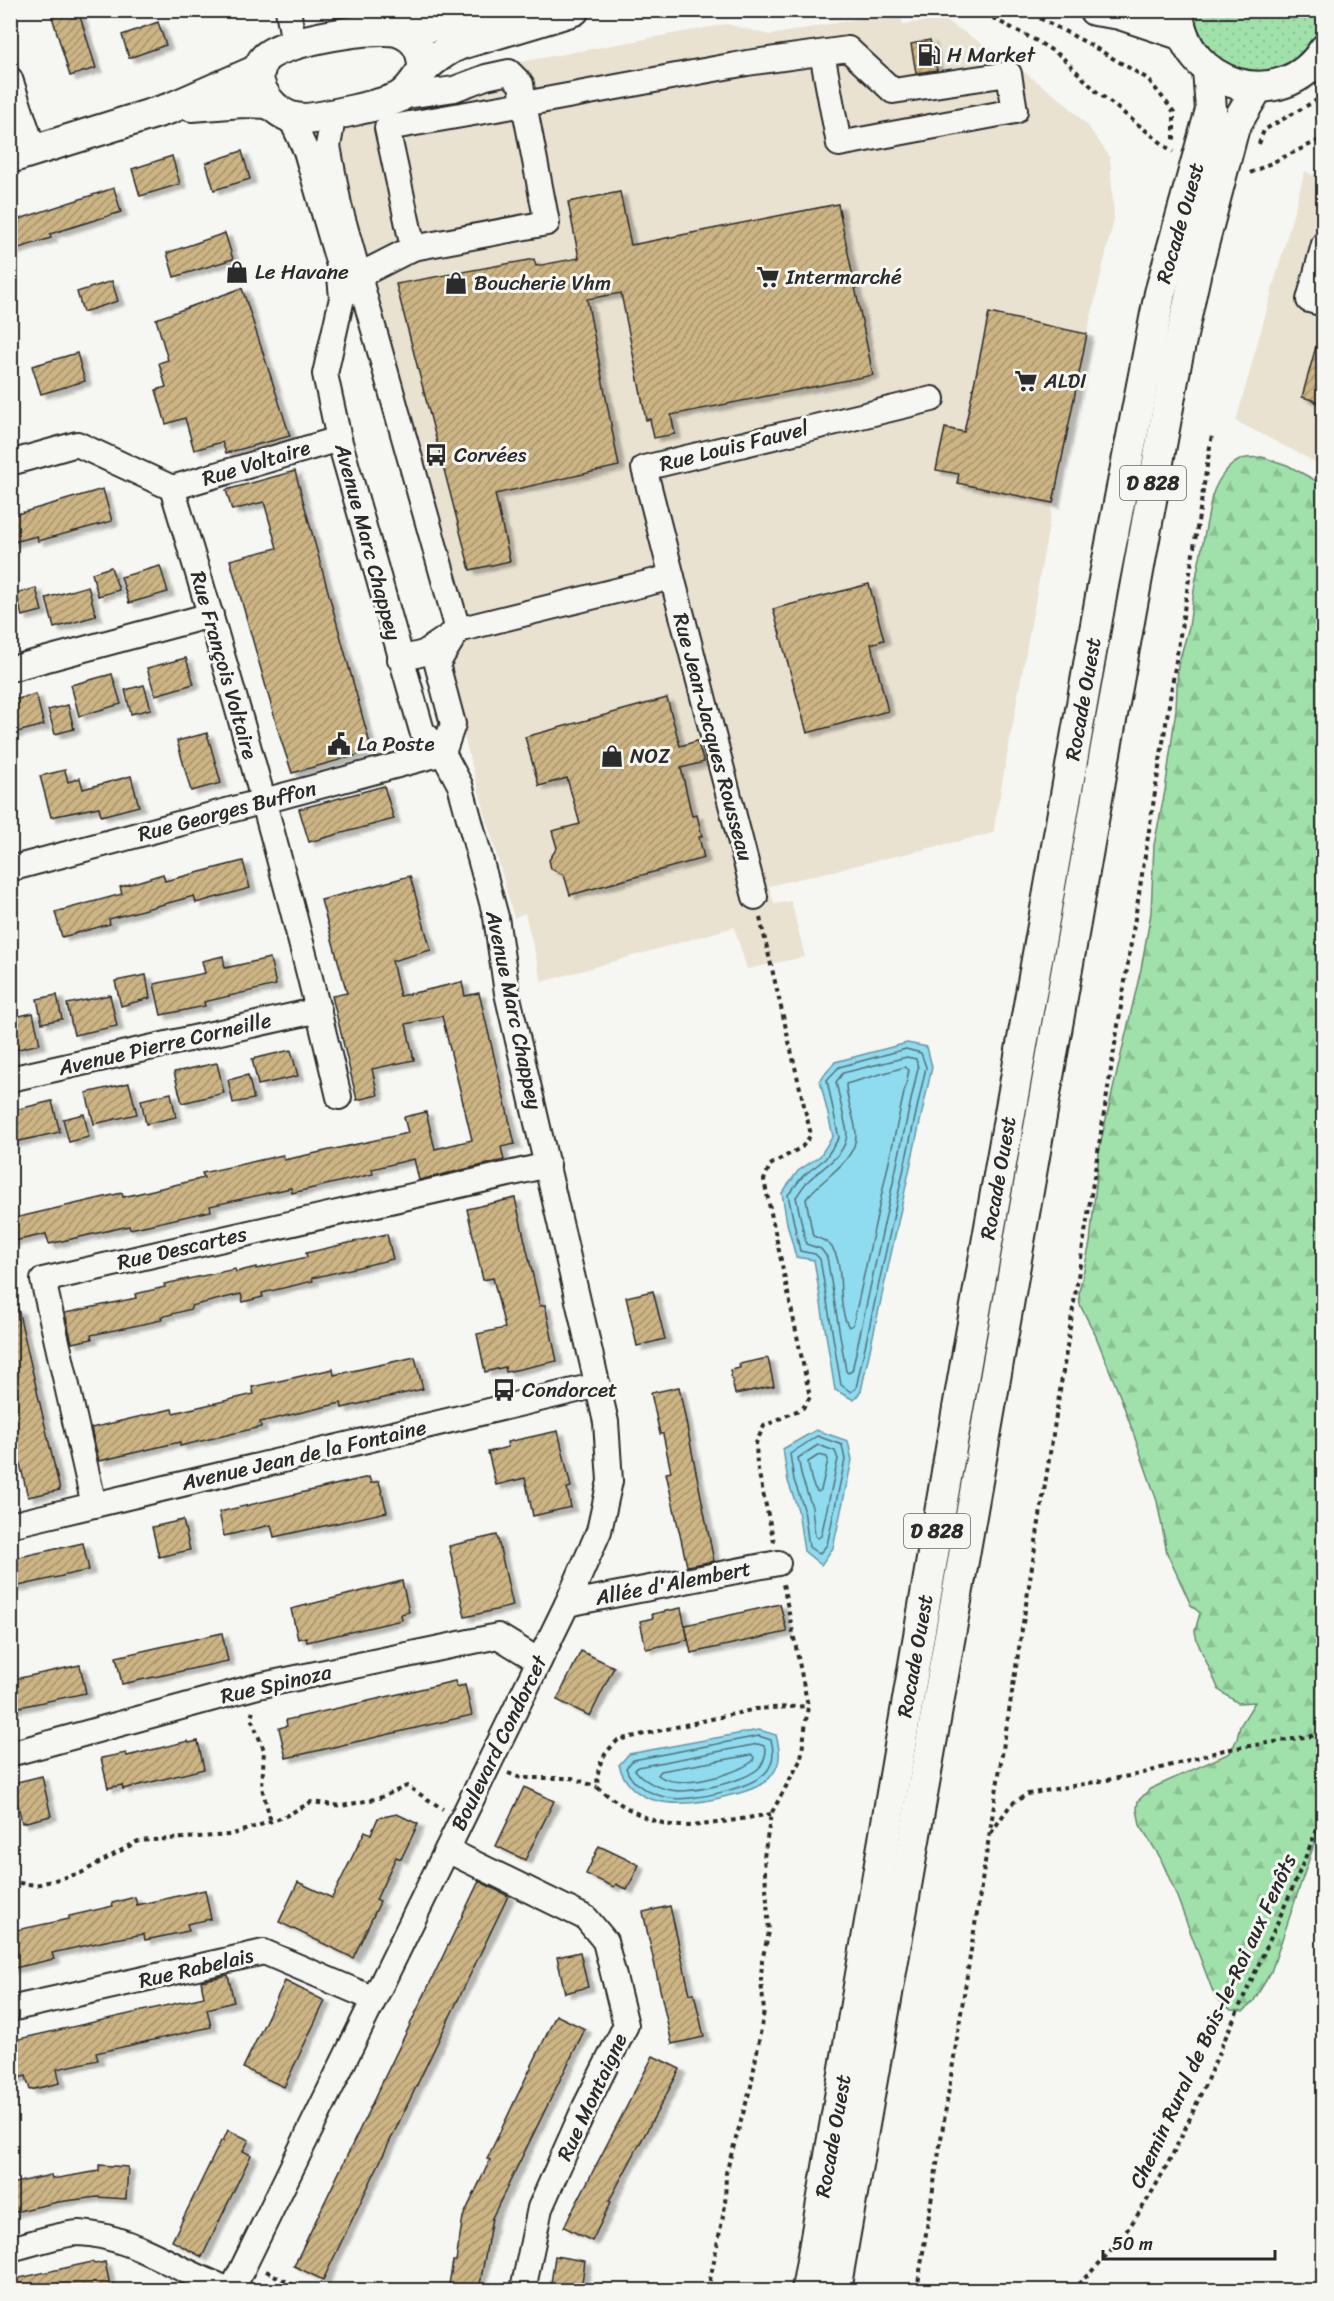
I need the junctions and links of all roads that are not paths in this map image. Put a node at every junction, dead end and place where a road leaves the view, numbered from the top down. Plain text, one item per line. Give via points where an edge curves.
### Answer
1 (288, 10) edge
2 (531, 10) edge
3 (574, 10) edge
4 (1114, 12) edge
5 (1180, 23) edge
6 (403, 33) junction
7 (294, 44) junction
8 (1323, 50) edge
9 (822, 53) junction
10 (260, 69) junction
11 (423, 69) junction
12 (1208, 70) junction
13 (10, 78) edge
14 (1258, 87) junction
15 (398, 97) junction
16 (525, 104) junction
17 (171, 108) junction
18 (280, 110) junction
19 (334, 113) junction
20 (22, 155) edge
21 (1323, 244) edge
22 (413, 248) junction
23 (360, 275) junction
24 (342, 298) junction
25 (1323, 304) edge
26 (337, 322) junction
27 (373, 322) junction
28 (932, 399) dead end
29 (339, 439) junction
30 (10, 463) edge
31 (172, 488) junction
32 (672, 578) junction
33 (211, 615) junction
34 (458, 630) junction
35 (400, 659) junction
36 (10, 669) edge
37 (443, 753) junction
38 (262, 802) junction
39 (10, 869) edge
40 (755, 897) dead end
41 (319, 1010) junction
42 (10, 1079) edge
43 (339, 1097) dead end
44 (548, 1165) junction
45 (598, 1385) junction
46 (94, 1505) junction
47 (10, 1525) edge
48 (778, 1563) dead end
49 (567, 1604) junction
50 (539, 1661) junction
51 (10, 1751) edge
52 (447, 1850) junction
53 (374, 1999) junction
54 (10, 2009) edge
55 (10, 2249) edge
56 (231, 2290) edge
57 (523, 2290) edge
58 (807, 2290) edge
59 (836, 2290) edge

1 - 7 street
2 - 6 main road via 474,16
3 - 11 main road via 455,46
4 - 5 main road
5 - 12 main road via 1193,54
6 - 7 main road via 389,29
6 - 11 main road via 416,41 423,56
7 - 10 main road via 264,58
8 - 14 main road via 1300,74 1280,84
9 - 9 street via 848,49 893,91 1009,74 1015,111 839,144
9 - 16 street
10 - 17 main road
10 - 18 main road via 262,92
11 - 15 main road via 414,85
12 - 14 main road via 1232,83
12 - 58 main road, Rocade Ouest / D 828 via 1211,110 1160,292 1103,585
13 - 20 street
14 - 59 main road, Rocade Ouest / D 828 via 1234,127 1176,363
15 - 16 street via 454,89 510,72 521,84
15 - 19 main road
16 - 22 street via 547,223
16 - 22 street via 387,128
17 - 18 main road via 242,102
17 - 20 main road
18 - 19 main road via 303,119
18 - 24 street, Avenue Marc Chappey via 303,144 339,265
19 - 23 street via 328,146 339,205
21 - 25 street via 1309,300
22 - 23 street
23 - 24 street
23 - 27 street
24 - 26 street, Avenue Marc Chappey
26 - 27 street
26 - 29 street, Avenue Marc Chappey via 325,374
27 - 34 street
28 - 32 street, Rue Louis Fauvel via 644,468
29 - 31 street, Rue Voltaire
29 - 35 street, Avenue Marc Chappey
30 - 31 street via 77,444
31 - 33 street, Rue François Voltaire
32 - 34 street
32 - 40 street, Rue Jean-Jacques Rousseau
33 - 36 street
33 - 38 street, Rue François Voltaire
34 - 35 street via 424,653
34 - 37 street via 437,664 453,724
35 - 37 street, Avenue Marc Chappey via 422,731
37 - 38 street, Rue Georges Buffon
37 - 44 street, Avenue Marc Chappey via 460,785 496,917 507,993
38 - 39 street, Rue Georges Buffon
38 - 41 street, Rue François Voltaire
41 - 42 street, Avenue Pierre Corneille
41 - 43 street, Rue François Voltaire
44 - 45 street, Boulevard Condorcet
44 - 46 street, Rue Descartes via 43,1280
45 - 46 street, Avenue Jean de la Fontaine
45 - 49 street, Boulevard Condorcet via 606,1422 610,1481 600,1531
46 - 47 street, Avenue Jean de la Fontaine
48 - 49 street, Allée d'Alembert
49 - 50 street, Boulevard Condorcet
50 - 51 street, Rue Spinoza via 498,1636 258,1686
50 - 52 street, Boulevard Condorcet
52 - 53 street, Boulevard Condorcet
52 - 57 street, Rue Montaigne via 586,1918 605,1941 626,2025 540,2208
53 - 54 street, Rue Rabelais via 264,1952
53 - 56 street, Boulevard Condorcet
55 - 56 street via 77,2233 122,2240

